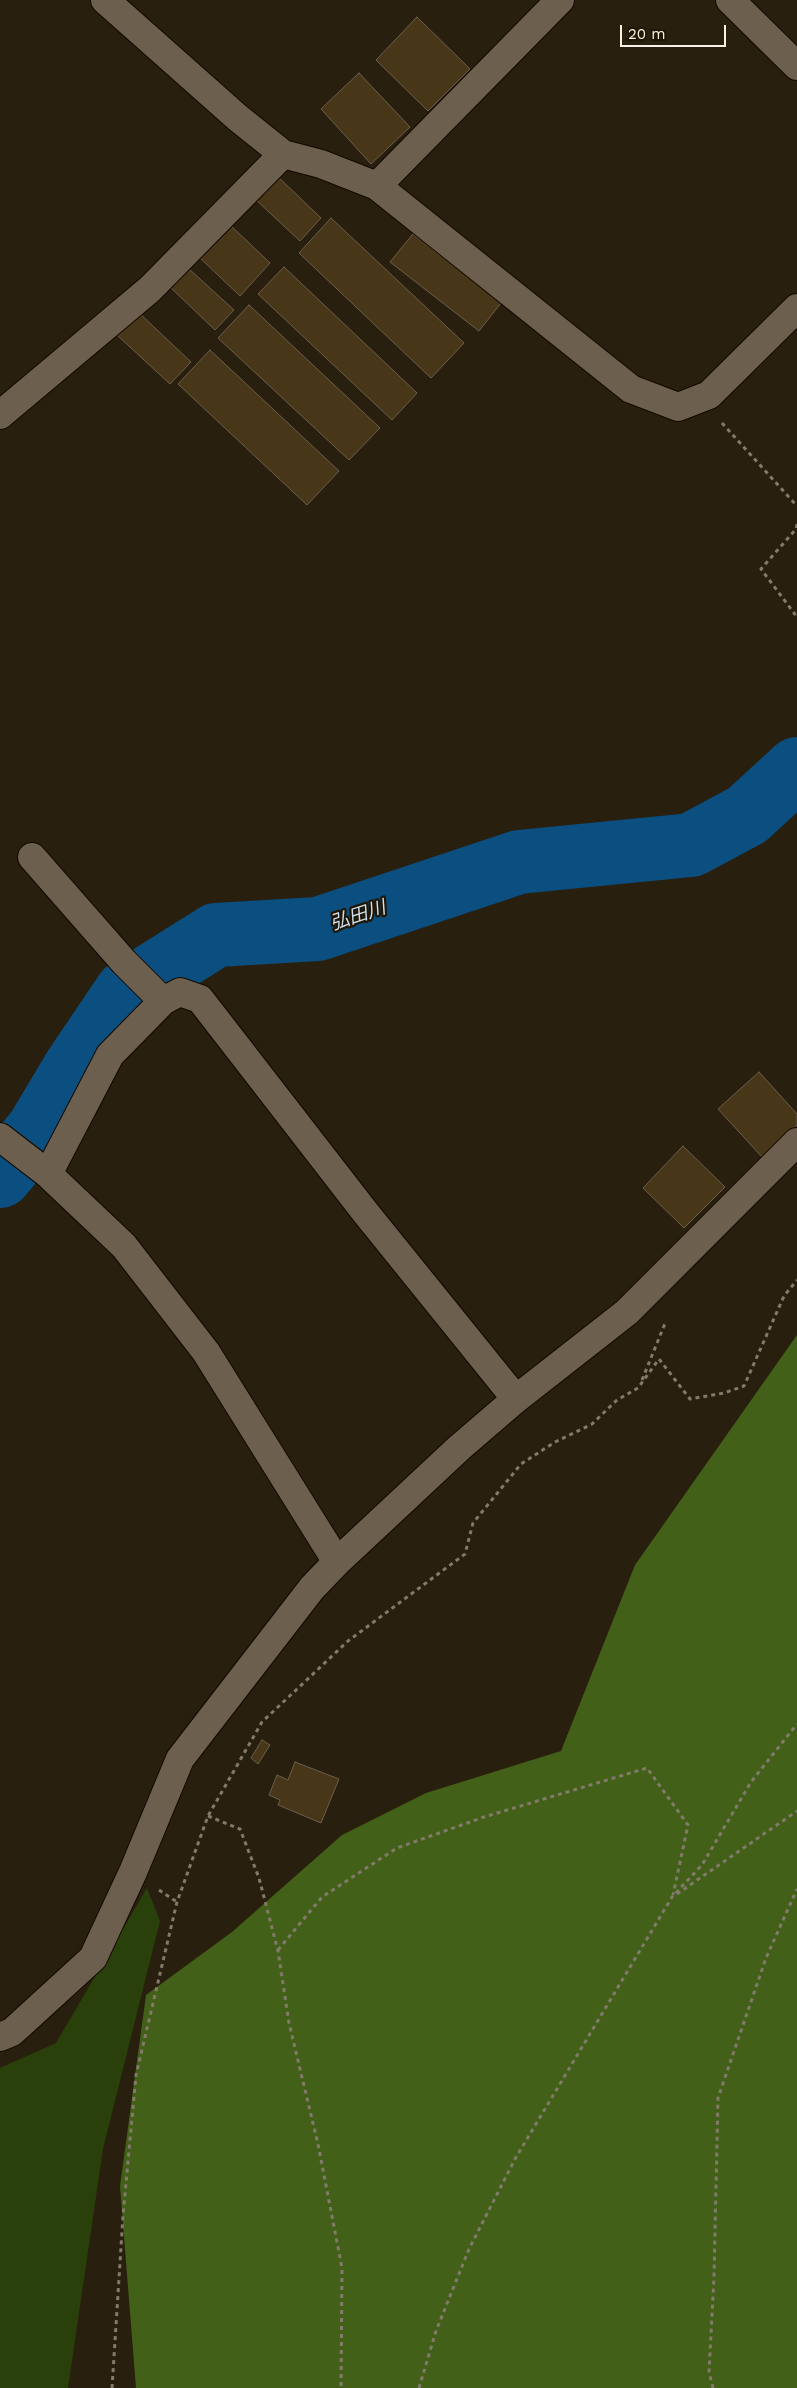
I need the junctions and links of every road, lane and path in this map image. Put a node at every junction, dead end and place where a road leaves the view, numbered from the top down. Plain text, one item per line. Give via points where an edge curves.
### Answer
1 (105, 0) edge
2 (560, 0) edge
3 (730, 0) edge
4 (797, 66) edge
5 (284, 154) junction
6 (377, 186) junction
7 (797, 308) edge
8 (700, 398) junction
9 (0, 415) edge
10 (797, 506) edge
11 (797, 524) edge
12 (797, 617) edge
13 (32, 857) dead end
14 (163, 1001) junction
15 (0, 1137) edge
16 (797, 1142) edge
17 (43, 1171) junction
18 (797, 1280) edge
19 (516, 1399) junction
20 (337, 1562) junction
21 (797, 1724) edge
22 (797, 1811) edge
23 (208, 1816) junction
24 (797, 1889) edge
25 (672, 1897) junction
26 (278, 1951) junction
27 (0, 2037) edge
28 (112, 2388) edge
29 (341, 2388) edge
30 (419, 2388) edge
31 (713, 2388) edge

1 - 5 street via 238,118
2 - 6 street
3 - 4 street
5 - 6 street via 321,164
5 - 9 street via 150,289
6 - 8 street via 631,389 678,407
7 - 8 street via 709,395
8 - 10 path
11 - 12 path via 761,569
13 - 14 street via 124,962
14 - 17 street via 110,1055
14 - 19 street via 180,992 200,999 365,1212
15 - 17 street
16 - 19 street via 627,1312
17 - 20 street via 124,1246 206,1352
18 - 23 path via 784,1296 744,1386 690,1399 659,1358 638,1388 618,1400 592,1424 521,1464 473,1523 465,1554 348,1641 262,1722
19 - 20 street
20 - 27 street via 312,1588 180,1759 93,1958 12,2032
21 - 25 path via 751,1782 702,1865
22 - 25 path
23 - 26 path via 240,1829 258,1878
23 - 28 path via 178,1902 136,2075
24 - 31 path via 766,1958 718,2098 714,2277 708,2372
25 - 26 path via 688,1826 647,1768 397,1848 322,1898
25 - 30 path via 516,2160 469,2249 436,2331
26 - 29 path via 289,2023 318,2144 342,2268

